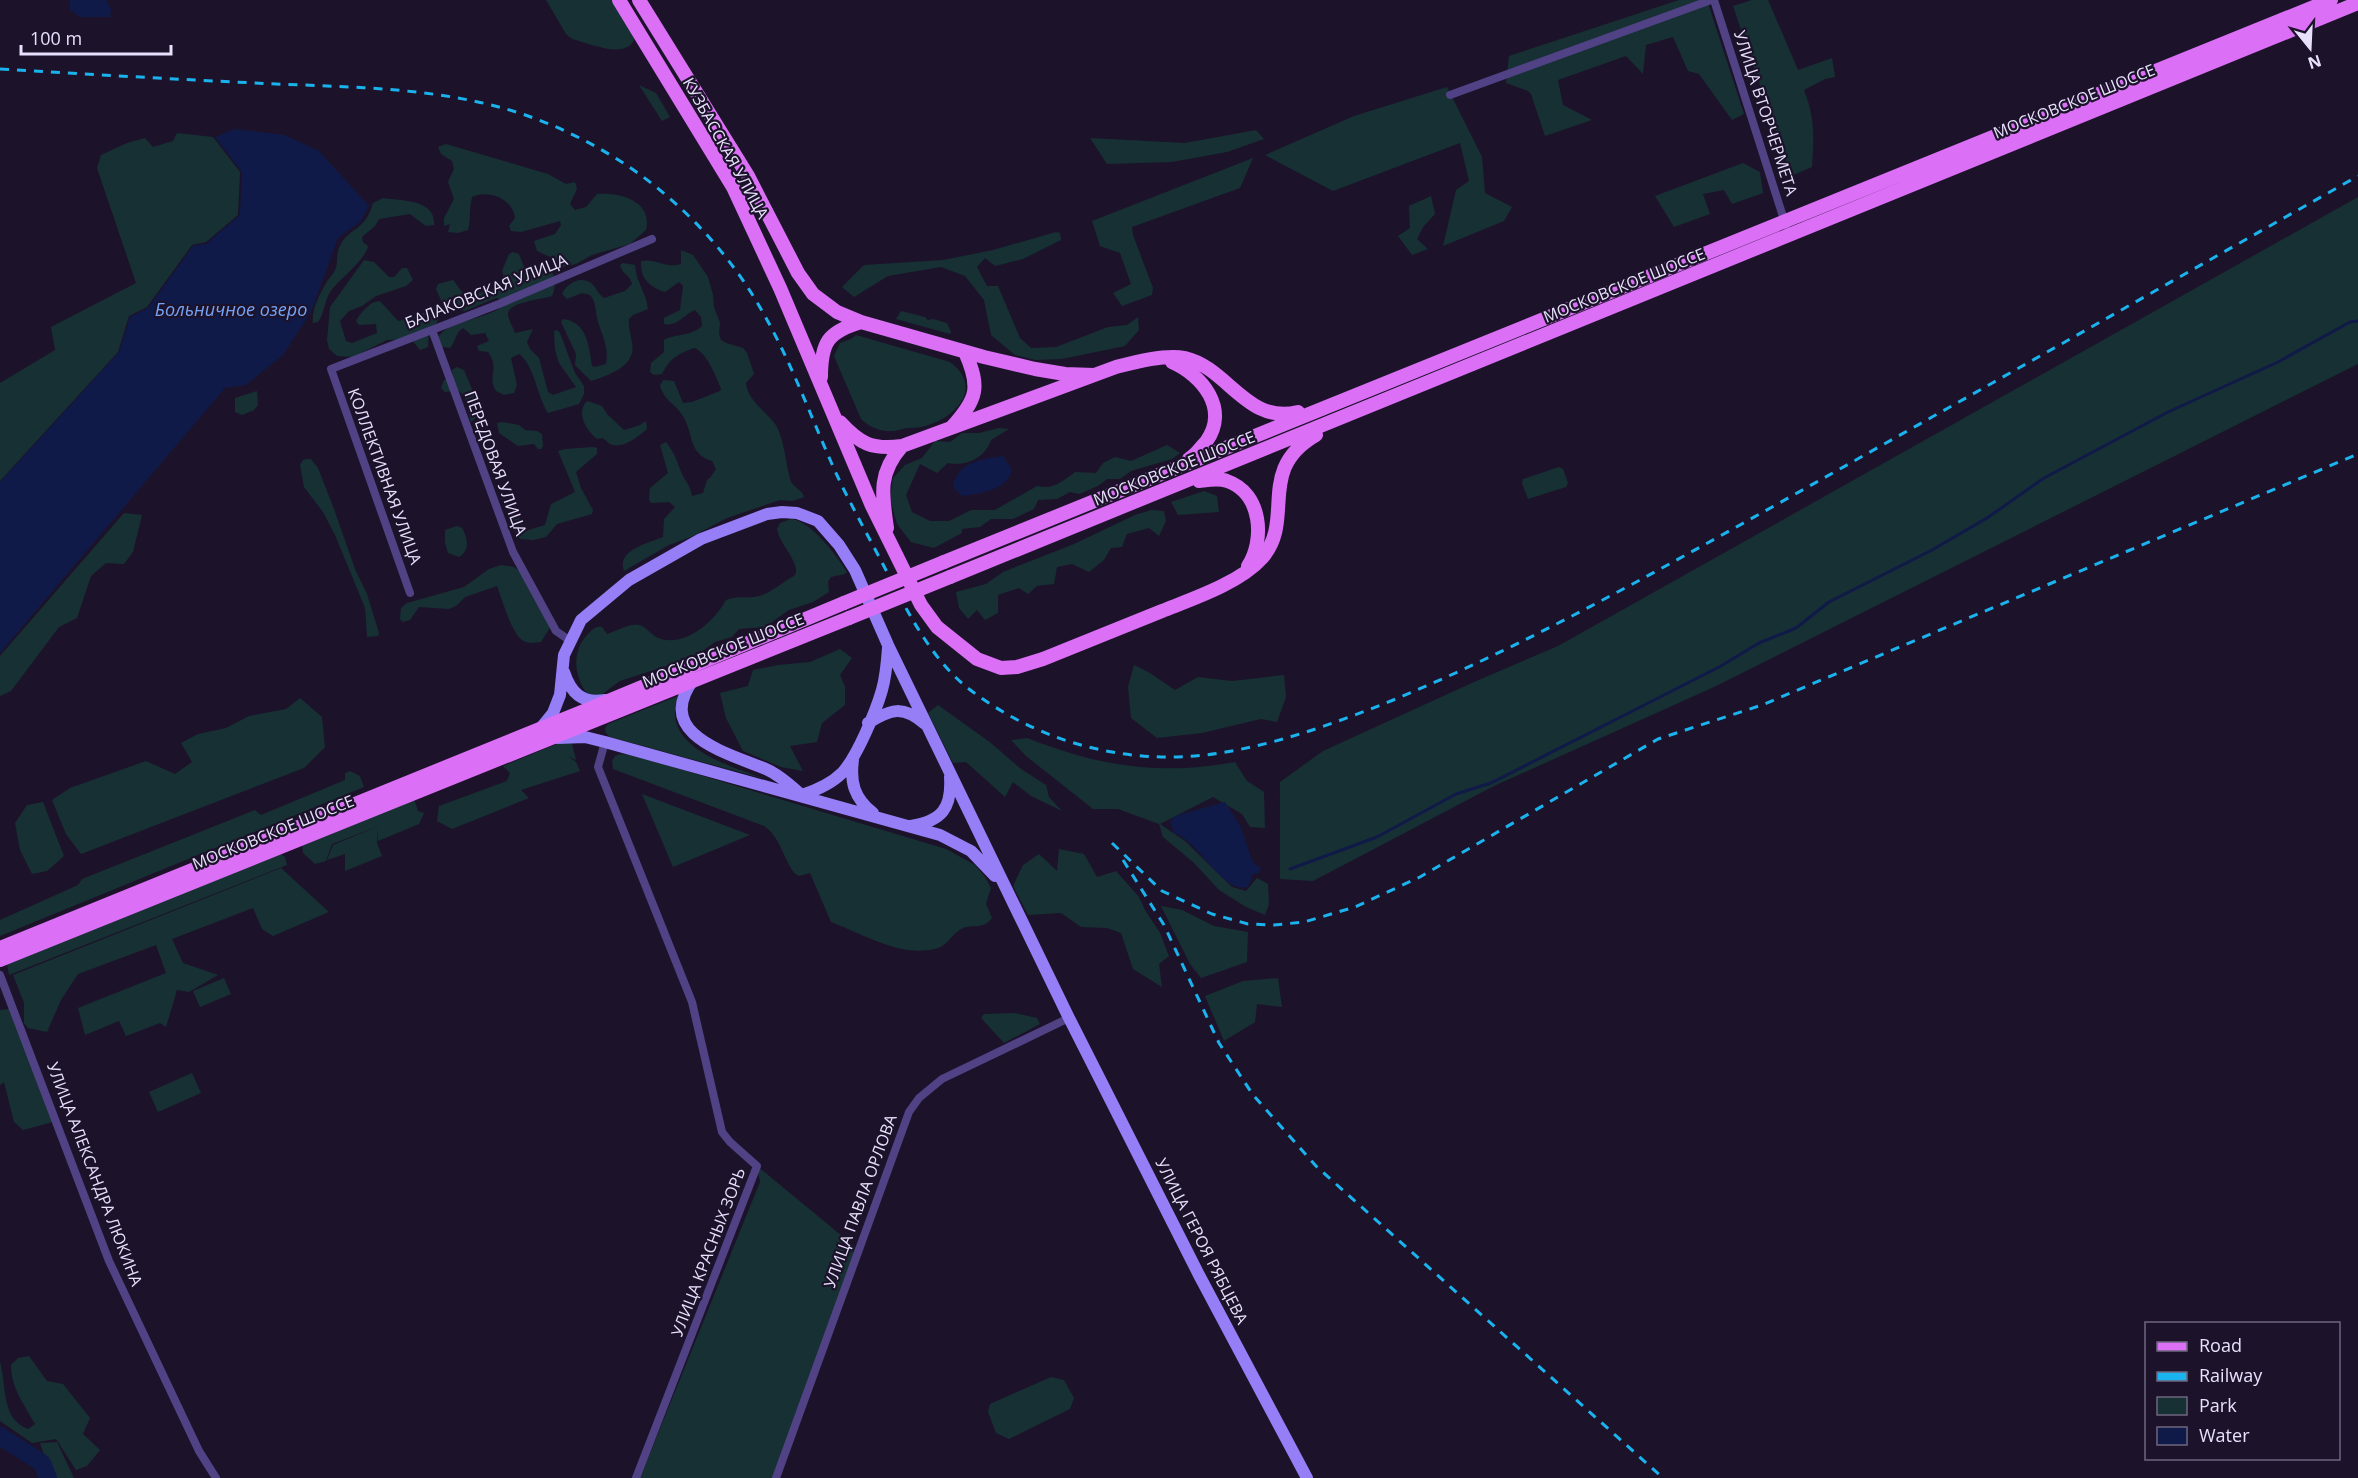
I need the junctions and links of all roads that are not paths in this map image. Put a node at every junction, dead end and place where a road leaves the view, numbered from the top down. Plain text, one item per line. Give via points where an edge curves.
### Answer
1 (619, 0) edge
2 (639, 0) edge
3 (1712, 0) edge
4 (2331, 0) edge
5 (2358, 3) edge
6 (1450, 96) dead end
7 (1784, 220) junction
8 (1789, 235) junction
9 (652, 239) dead end
10 (861, 322) junction
11 (432, 330) junction
12 (965, 352) junction
13 (1164, 359) junction
14 (331, 369) joint
15 (1094, 375) junction
16 (821, 385) junction
17 (1350, 396) junction
18 (1357, 412) junction
19 (834, 416) junction
20 (951, 429) junction
21 (902, 446) junction
22 (1164, 473) junction
23 (1168, 489) junction
24 (889, 539) junction
25 (1244, 572) junction
26 (410, 592) dead end
27 (569, 640) junction
28 (888, 645) junction
29 (562, 668) junction
30 (694, 679) junction
31 (620, 697) junction
32 (868, 723) junction
33 (928, 727) junction
34 (543, 734) junction
35 (605, 742) junction
36 (853, 759) junction
37 (949, 770) junction
38 (801, 795) junction
39 (878, 817) junction
40 (907, 826) junction
41 (1006, 888) junction
42 (0, 948) edge
43 (0, 960) edge
44 (0, 975) edge
45 (1069, 1018) junction
46 (216, 1478) edge
47 (636, 1478) edge
48 (776, 1478) edge
49 (1307, 1478) edge

1 - 16 main road, КУЗБАССКАЯ УЛИЦА via 733,187
2 - 10 main road, КУЗБАССКАЯ УЛИЦА via 748,176 798,273 813,294 837,312
3 - 6 street
3 - 7 street, УЛИЦА ВТОРЧЕРМЕТА
4 - 7 main road, МОСКОВСКОЕ ШОССЕ
5 - 8 main road, МОСКОВСКОЕ ШОССЕ
7 - 8 street, УЛИЦА ВТОРЧЕРМЕТА
7 - 17 main road, МОСКОВСКОЕ ШОССЕ
8 - 18 main road, МОСКОВСКОЕ ШОССЕ
9 - 11 street, БАЛАКОВСКАЯ УЛИЦА
10 - 12 main road
10 - 16 main road via 841,328 825,344
11 - 14 street, БАЛАКОВСКАЯ УЛИЦА
11 - 27 street, ПЕРЕДОВАЯ УЛИЦА via 513,552 556,632
12 - 15 main road via 1065,374
12 - 20 main road via 976,383 974,396
13 - 15 main road via 1141,361
13 - 17 main road via 1183,358 1204,366 1245,400 1274,414 1289,414
13 - 22 main road via 1198,378 1213,404 1214,421 1209,437 1196,455
14 - 26 street, КОЛЛЕКТИВНАЯ УЛИЦА
15 - 20 main road
16 - 19 main road
17 - 22 main road, МОСКОВСКОЕ ШОССЕ
18 - 23 main road, МОСКОВСКОЕ ШОССЕ
18 - 25 main road via 1311,438 1290,456 1282,473 1270,547 1262,559
19 - 21 main road via 867,445
19 - 24 main road
20 - 21 main road
21 - 24 main road via 885,472 883,491
22 - 31 main road, МОСКОВСКОЕ ШОССЕ, bridge
23 - 25 main road via 1216,480 1241,490 1256,512 1259,526 1255,555
23 - 30 main road, МОСКОВСКОЕ ШОССЕ, bridge
24 - 25 main road via 905,575 937,627 977,659 1001,668 1043,659 1220,588
27 - 28 main road via 581,620 629,580 701,539 782,512 818,521 839,544 855,570
27 - 29 main road
28 - 32 main road via 882,690
28 - 33 main road
29 - 31 main road via 567,684 584,700
29 - 34 main road via 560,696
30 - 34 main road, МОСКОВСКОЕ ШОССЕ
30 - 38 main road via 682,702 692,733 723,753 769,771
31 - 34 main road, МОСКОВСКОЕ ШОССЕ
32 - 33 main road via 882,715 906,711
32 - 36 main road
33 - 37 main road
34 - 35 main road
34 - 42 main road, МОСКОВСКОЕ ШОССЕ
34 - 43 main road, МОСКОВСКОЕ ШОССЕ
35 - 38 main road
35 - 47 street, УЛИЦА КРАСНЫХ ЗОРЬ via 598,768 692,1002 722,1132 757,1166
36 - 38 main road via 832,782
36 - 39 main road via 851,774 857,796
37 - 40 main road via 951,794 945,809 936,819
37 - 41 main road
38 - 39 main road
39 - 40 main road
40 - 41 main road via 960,844 984,862
41 - 45 main road, УЛИЦА ГЕРОЯ РЯБЦЕВА
44 - 46 street, УЛИЦА АЛЕКСАНДРА ЛЮКИНА via 109,1261 199,1451
45 - 48 street, УЛИЦА ПАВЛА ОРЛОВА via 942,1079 909,1112
45 - 49 main road, УЛИЦА ГЕРОЯ РЯБЦЕВА

